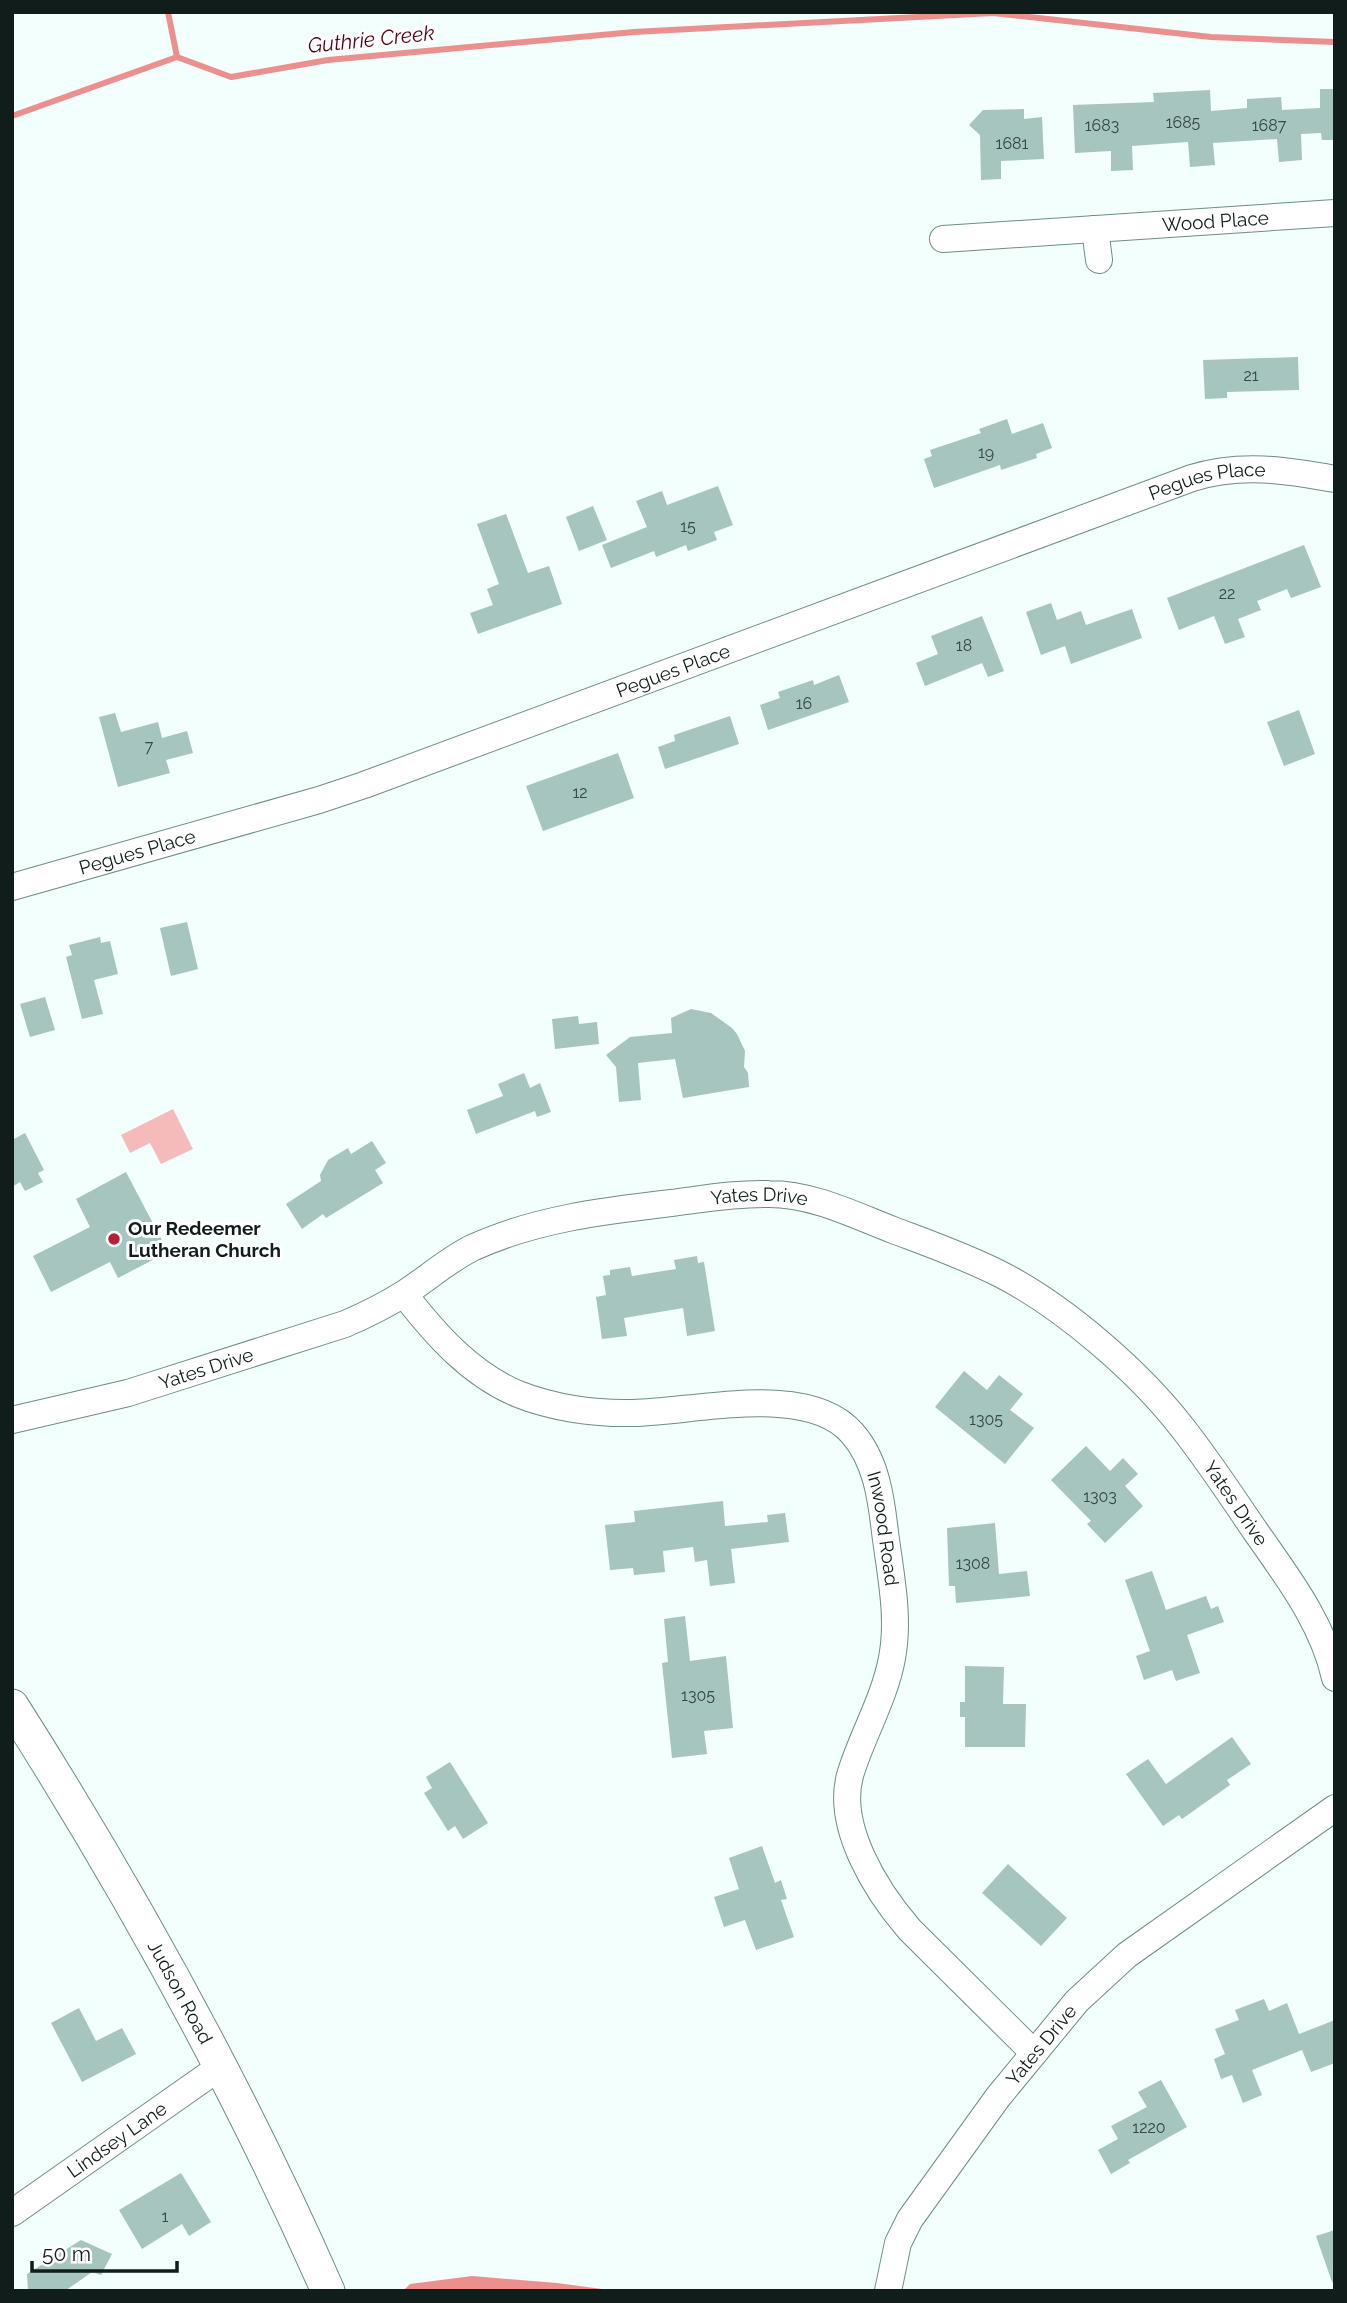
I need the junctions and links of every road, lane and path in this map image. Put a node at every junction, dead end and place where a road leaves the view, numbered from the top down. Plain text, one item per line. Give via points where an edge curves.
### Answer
1 (1335, 213) edge
2 (1095, 229) junction
3 (943, 239) dead end
4 (1099, 260) dead end
5 (1335, 479) edge
6 (12, 887) edge
7 (404, 1294) junction
8 (12, 1419) edge
9 (1335, 1678) edge
10 (12, 1706) edge
11 (1335, 1808) edge
12 (1034, 2053) junction
13 (219, 2067) junction
14 (12, 2213) edge
15 (328, 2291) edge
16 (888, 2291) edge

1 - 2 street, Wood Place
2 - 3 street, Wood Place
2 - 4 street
5 - 6 street, Pegues Place via 1248,468 1192,478 364,785
7 - 8 street, Yates Drive via 372,1313 313,1335 128,1393
7 - 9 street, Yates Drive via 471,1249 514,1232 602,1211 731,1196 806,1198 960,1255 1034,1294 1092,1338 1180,1424 1311,1614
7 - 12 street, Inwood Road via 457,1353 493,1380 533,1399 579,1409 633,1413 798,1405 836,1419 851,1431 869,1458 878,1488 895,1639 888,1675 850,1776 850,1820 867,1868 891,1908
10 - 13 main road, Judson Road via 138,1918
11 - 12 street, Yates Drive via 1127,1955 1077,2001
12 - 16 street, Yates Drive via 910,2219 898,2243
13 - 14 street, Lindsey Lane
13 - 15 main road, Judson Road

